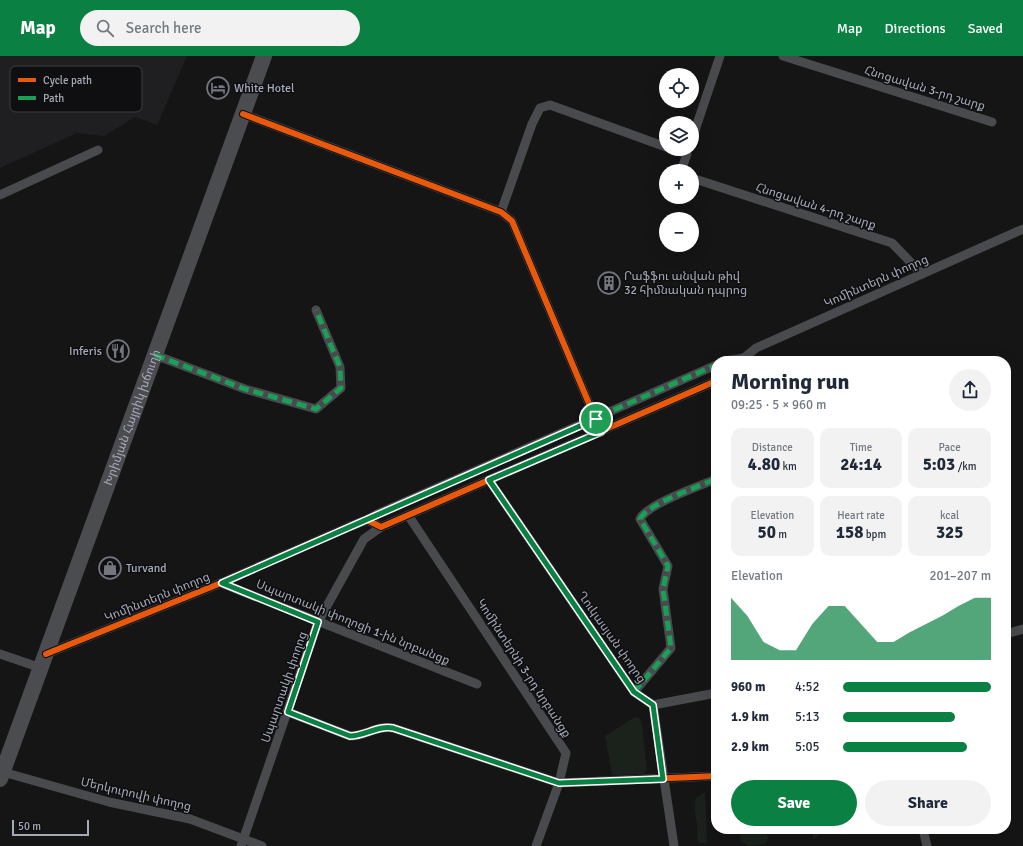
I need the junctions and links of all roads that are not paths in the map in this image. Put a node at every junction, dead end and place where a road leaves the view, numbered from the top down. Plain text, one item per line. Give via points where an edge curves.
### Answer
1 (264, 56) edge
2 (720, 56) edge
3 (783, 56) edge
4 (243, 114) junction
5 (699, 118) edge
6 (992, 122) dead end
7 (659, 144) edge
8 (98, 150) dead end
9 (699, 180) edge
10 (0, 195) edge
11 (501, 212) junction
12 (1023, 229) edge
13 (922, 274) junction
14 (316, 310) dead end
15 (155, 355) junction
16 (747, 356) edge
17 (711, 367) edge
18 (711, 382) edge
19 (596, 419) junction
20 (601, 432) junction
21 (489, 480) junction
22 (711, 481) edge
23 (408, 515) junction
24 (367, 520) junction
25 (381, 527) junction
26 (222, 583) junction
27 (318, 622) junction
28 (1023, 629) edge
29 (1011, 633) edge
30 (0, 654) edge
31 (43, 661) junction
32 (477, 684) dead end
33 (634, 692) junction
34 (711, 694) edge
35 (653, 705) junction
36 (288, 712) junction
37 (1, 775) edge
38 (711, 776) edge
39 (663, 779) junction
40 (559, 783) junction
41 (924, 834) edge
42 (242, 843) edge
43 (262, 846) edge
44 (536, 846) edge
45 (674, 846) edge
46 (927, 846) edge

1 - 4 highway, Խրիմյան Հայրիկ խճուղի
2 - 5 street
3 - 6 street, Հնոցավան 3-րդ շարք
4 - 11 street
4 - 15 highway, Խրիմյան Հայրիկ խճուղի
7 - 11 street via 550,105 540,108
8 - 10 street
9 - 13 street, Հնոցավան 4-րդ շարք via 892,243
11 - 19 street via 512,221
12 - 13 street, Կոմինտերն փողոց
13 - 16 street, Կոմինտերն փողոց via 756,348
14 - 15 street via 340,367 341,388 316,409 245,389
15 - 31 highway, Խրիմյան Հայրիկ խճուղի
17 - 19 street, Կոմինտերն փողոց
18 - 20 street
19 - 20 street
19 - 24 street, Կոմինտերն փողոց
20 - 21 street
21 - 23 street
21 - 33 street, Ղուկասյան փողոց
22 - 33 street via 665,501 643,514 640,519 668,566 663,589 671,648
23 - 25 street
23 - 40 street, Կոմինտերնի 3-րդ նրբանցք via 566,753
24 - 25 street
24 - 26 street, Կոմինտերն փողոց
25 - 27 street, Սպարտակի փողոց via 364,539
26 - 27 street, Սպարտակի փողոցի 1-ին նրբանցք
26 - 31 street, Կոմինտերն փողոց
27 - 32 street, Սպարտակի փողոցի 1-ին նրբանցք
27 - 36 street, Սպարտակի փողոց
28 - 29 street
30 - 31 street
31 - 37 highway, Խրիմյան Հայրիկ խճուղի
33 - 35 street, Ղուկասյան փողոց
34 - 35 street
35 - 39 street
36 - 40 street via 350,736 385,726 393,728
36 - 42 street, Սպարտակի փողոց
37 - 42 street, Մերկուրովի փողոց via 190,819
38 - 39 street
39 - 40 street
39 - 45 street
40 - 44 street, Կոմինտերնի 3-րդ նրբանցք
41 - 46 street
42 - 43 street, Մերկուրովի փողոց

